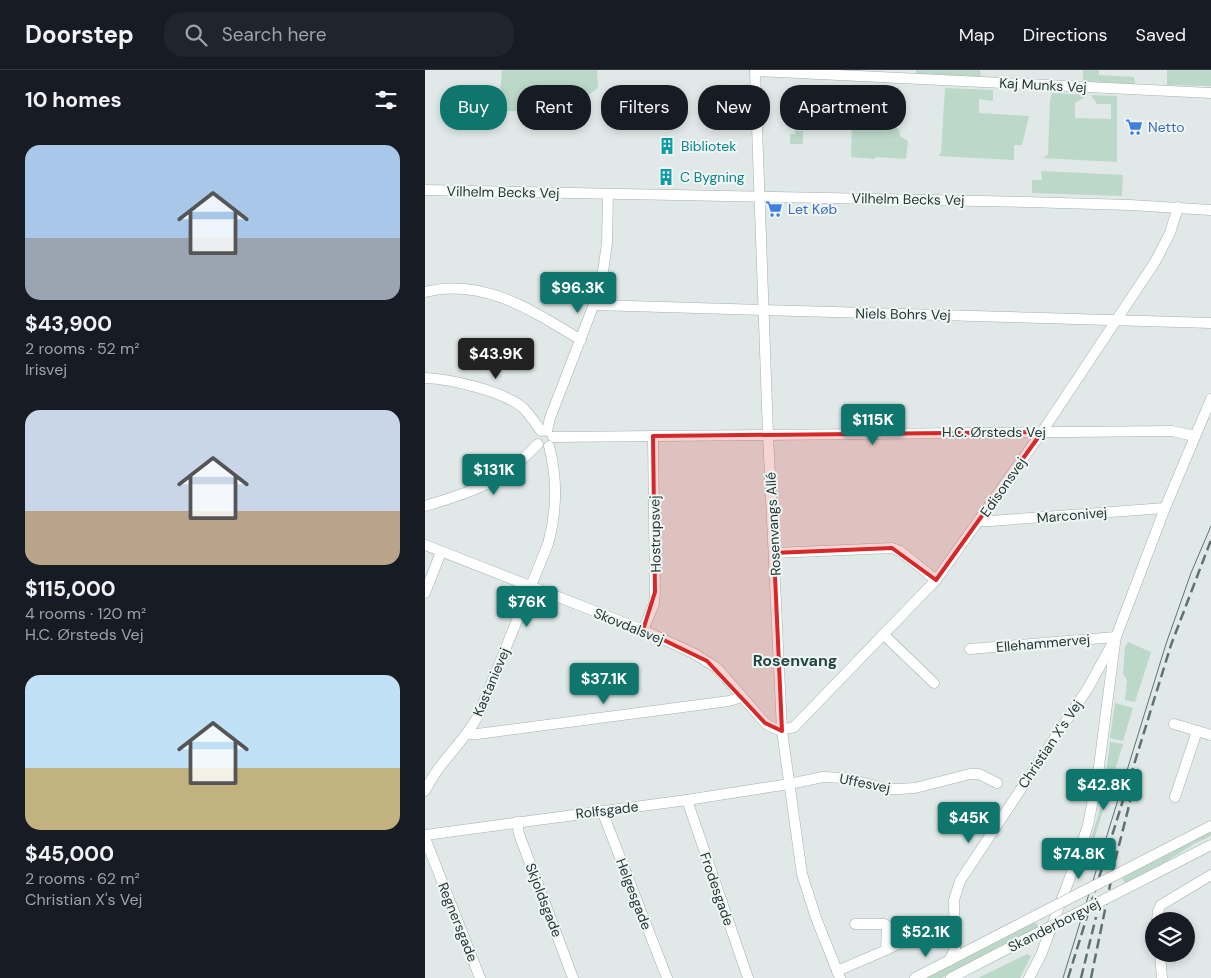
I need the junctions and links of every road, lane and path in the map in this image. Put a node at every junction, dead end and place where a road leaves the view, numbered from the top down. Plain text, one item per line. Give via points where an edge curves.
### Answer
1 (755, 71) edge
2 (1211, 93) edge
3 (425, 190) edge
4 (608, 194) junction
5 (759, 196) junction
6 (1177, 207) junction
7 (1211, 210) edge
8 (425, 292) edge
9 (595, 305) junction
10 (764, 310) junction
11 (1117, 320) junction
12 (1211, 324) edge
13 (581, 340) junction
14 (425, 378) edge
15 (1211, 399) edge
16 (1042, 432) junction
17 (768, 434) junction
18 (653, 436) junction
19 (1194, 436) junction
20 (546, 438) junction
21 (425, 506) edge
22 (1165, 508) junction
23 (980, 520) junction
24 (425, 545) edge
25 (441, 552) junction
26 (774, 553) junction
27 (936, 580) junction
28 (531, 586) junction
29 (425, 593) edge
30 (643, 630) junction
31 (883, 634) junction
32 (1116, 637) junction
33 (970, 649) dead end
34 (934, 683) dead end
35 (742, 697) junction
36 (1174, 724) dead end
37 (782, 731) junction
38 (1197, 731) junction
39 (468, 734) junction
40 (1211, 735) edge
41 (997, 783) dead end
42 (789, 784) junction
43 (425, 791) edge
44 (1175, 797) dead end
45 (687, 800) junction
46 (602, 811) junction
47 (517, 822) junction
48 (1211, 826) edge
49 (425, 836) edge
50 (1211, 845) edge
51 (1211, 875) edge
52 (1158, 912) edge
53 (855, 924) dead end
54 (925, 930) dead end
55 (886, 950) junction
56 (949, 961) junction
57 (1161, 962) edge
58 (839, 975) edge
59 (480, 978) edge
60 (573, 978) edge
61 (667, 978) edge
62 (747, 978) edge
63 (915, 978) edge
64 (951, 978) edge
65 (1029, 978) edge
66 (1162, 978) edge

1 - 2 street, Kaj Munks Vej
1 - 5 street, Rosenvangs Allé
3 - 4 street, Vilhelm Becks Vej
4 - 5 street, Vilhelm Becks Vej
4 - 9 street, Kastanievej via 605,265
5 - 6 street, Vilhelm Becks Vej
5 - 10 street, Rosenvangs Allé
6 - 7 street, Vilhelm Becks Vej
6 - 11 street, Edisonsvej via 1164,246
8 - 13 street via 446,287 471,288 492,294 536,312
9 - 10 street, Niels Bohrs Vej
9 - 13 street, Kastanievej
10 - 11 street, Niels Bohrs Vej
10 - 17 street, Rosenvangs Allé
11 - 12 street, Niels Bohrs Vej
11 - 16 street, Edisonsvej
13 - 20 street, Kastanievej via 550,418
14 - 20 street via 493,392 512,400 523,408
15 - 19 street, Christian X's Vej
16 - 17 street, H.C. Ørsteds Vej
16 - 19 street, H.C. Ørsteds Vej via 1172,431
16 - 23 street, Edisonsvej
17 - 18 street, H.C. Ørsteds Vej
17 - 26 street, Rosenvangs Allé
18 - 20 street, H.C. Ørsteds Vej
18 - 30 street, Hostrupsvej via 655,592 654,604
19 - 22 street, Christian X's Vej
20 - 21 street via 492,483
20 - 28 street, Kastanievej via 554,466 554,512 547,544
22 - 23 street, Marconivej via 990,522
22 - 32 street, Christian X's Vej
23 - 27 street, Edisonsvej
24 - 25 street, Skovdalsvej
25 - 28 street, Skovdalsvej
25 - 29 street
26 - 27 street via 892,548
26 - 37 street, Rosenvangs Allé
27 - 31 street, Edisonsvej
28 - 30 street, Skovdalsvej
28 - 39 street, Kastanievej
30 - 35 street, Skovdalsvej via 707,661
31 - 34 street
31 - 37 street, Edisonsvej via 803,719
32 - 33 street, Ellehammervej
32 - 56 street, Christian X's Vej via 1087,688 961,881 954,900 955,949
32 - 65 street, Christian X's Vej via 1088,825 1041,955
35 - 37 street, Skovdalsvej via 765,723
35 - 39 street
36 - 38 street
37 - 42 street, Rosenvangs Allé
38 - 40 street
38 - 44 street
39 - 43 street, Kastanievej via 441,762
41 - 42 street, Uffesvej via 979,774 970,774 905,789 823,776
42 - 45 street, Rolfsgade
42 - 58 street, Rosenvangs Allé via 802,874
45 - 46 street, Rolfsgade
45 - 62 street, Frodesgade
46 - 47 street, Rolfsgade
46 - 61 street, Helgesgade
47 - 49 street, Rolfsgade
47 - 60 street, Skjoldsgade
48 - 56 street, Skanderborgvej, bridge
49 - 59 street, Regnersgade
50 - 64 street, Skanderborgvej, bridge
51 - 52 street via 1161,905
53 - 55 street via 887,926
54 - 55 street, Rosenvangs Allé
55 - 58 street, Rosenvangs Allé
56 - 63 street, Skanderborgvej
57 - 66 street

